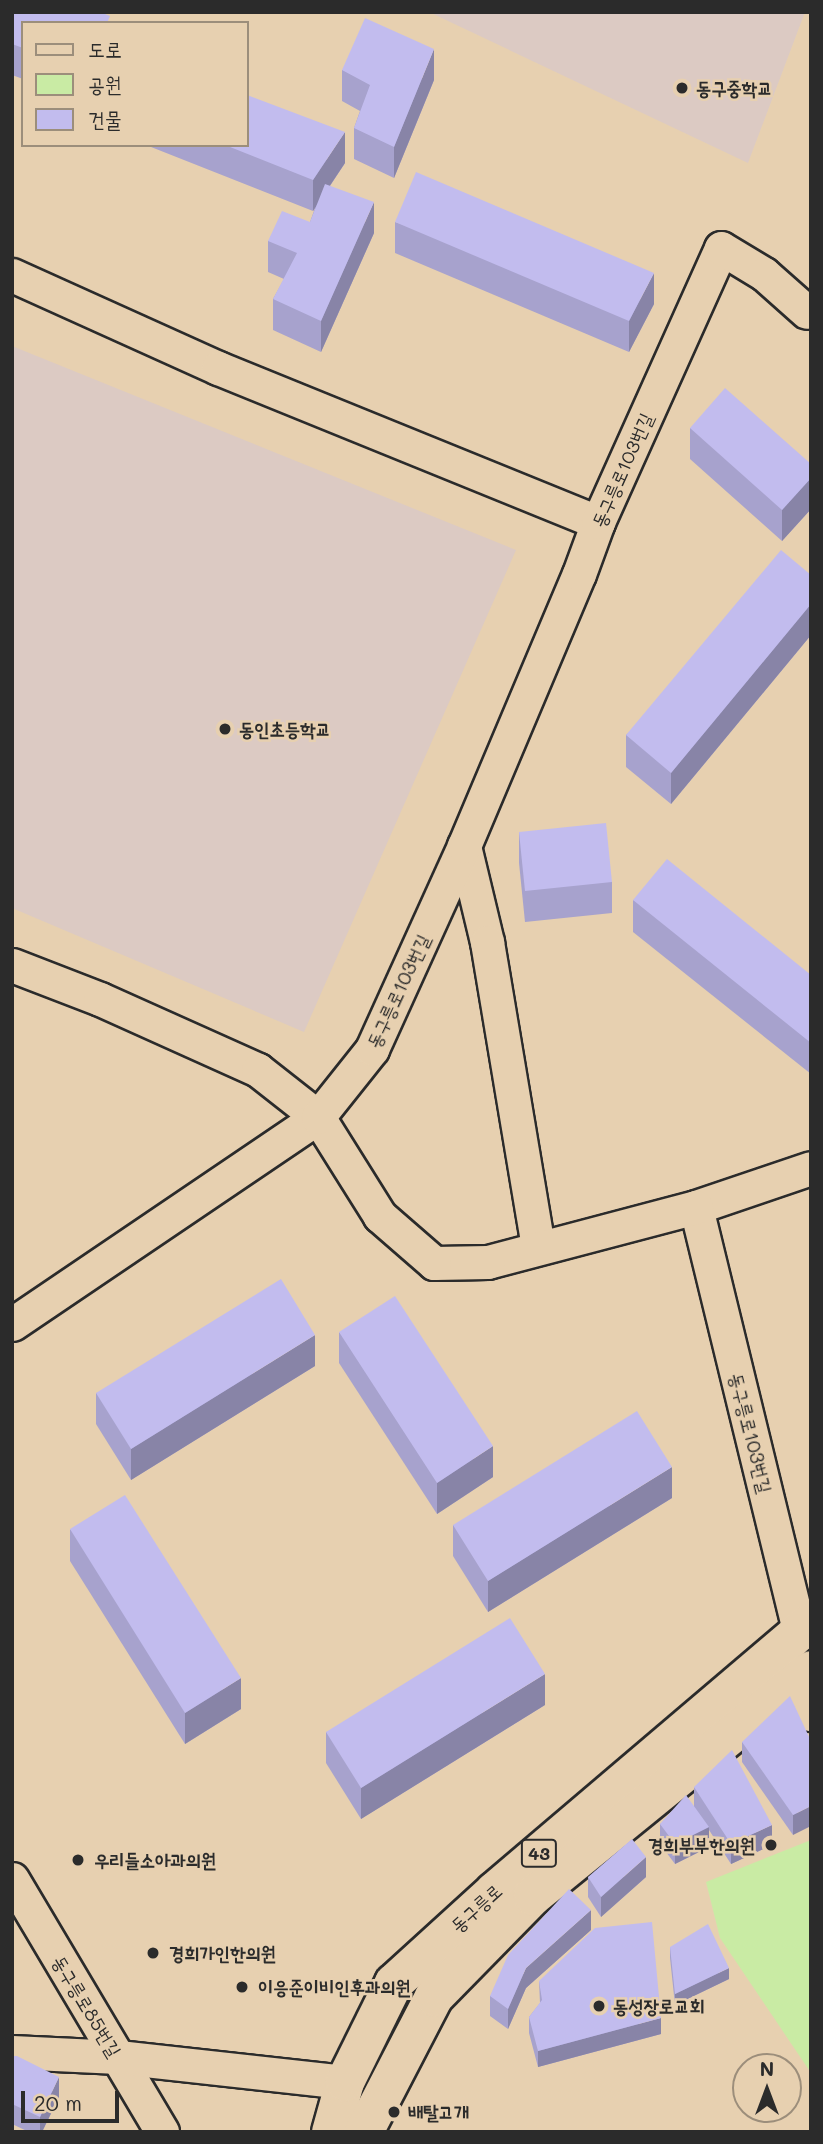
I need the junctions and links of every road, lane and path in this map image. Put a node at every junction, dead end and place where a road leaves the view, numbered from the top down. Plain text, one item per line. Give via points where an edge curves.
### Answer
1 (12, 275) edge
2 (810, 310) edge
3 (598, 522) junction
4 (464, 846) junction
5 (12, 965) edge
6 (318, 1117) junction
7 (811, 1168) edge
8 (696, 1207) junction
9 (538, 1247) junction
10 (12, 1324) edge
11 (805, 1626) edge
12 (806, 1689) edge
13 (13, 1882) edge
14 (12, 2052) edge
15 (118, 2057) junction
16 (345, 2082) junction
17 (338, 2130) edge
18 (162, 2132) edge

1 - 3 street via 218,368
2 - 3 street, 동구릉로103번길 via 722,248
3 - 4 street, 동구릉로103번길
4 - 6 street, 동구릉로103번길 via 372,1049
4 - 9 street via 487,943
5 - 6 street via 258,1070
6 - 9 street via 380,1216 434,1263 488,1262
6 - 10 street, 동구릉로103번길
7 - 8 street
8 - 9 street
8 - 11 street, 동구릉로103번길
11 - 16 main road, 동구릉로 / 43 via 394,1983
12 - 17 main road, 동구릉로 / 43 via 533,1896 434,1997
13 - 15 street, 동구릉로85번길
14 - 15 street
15 - 16 street
15 - 18 street, 동구릉로85번길
16 - 17 main road, 동구릉로 / 43

